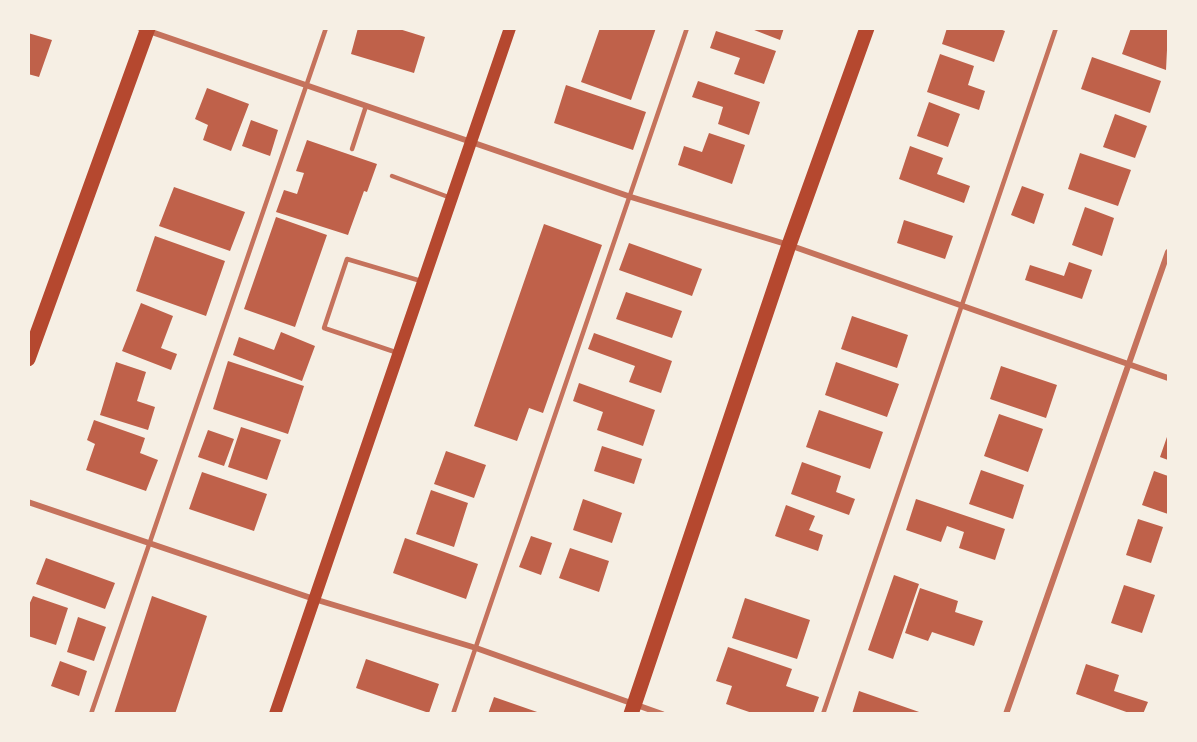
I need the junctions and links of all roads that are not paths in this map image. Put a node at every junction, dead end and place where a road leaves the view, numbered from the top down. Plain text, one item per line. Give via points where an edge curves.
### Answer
1 (326, 28) edge
2 (510, 28) edge
3 (687, 28) edge
4 (867, 28) edge
5 (1056, 28) edge
6 (145, 29) edge
7 (306, 86) junction
8 (366, 106) junction
9 (472, 141) junction
10 (351, 149) dead end
11 (392, 176) dead end
12 (631, 197) junction
13 (451, 198) junction
14 (789, 245) junction
15 (1168, 252) edge
16 (421, 281) junction
17 (962, 306) junction
18 (398, 353) junction
19 (28, 358) edge
20 (1131, 365) junction
21 (1168, 378) edge
22 (28, 502) edge
23 (150, 543) junction
24 (314, 599) junction
25 (476, 648) junction
26 (633, 709) edge
27 (92, 714) edge
28 (274, 714) edge
29 (453, 714) edge
30 (662, 714) edge
31 (823, 714) edge
32 (1006, 714) edge

1 - 7 lane
2 - 9 main road
3 - 12 lane
4 - 14 main road
5 - 17 lane
6 - 7 street
6 - 19 main road
7 - 8 street
7 - 23 lane
8 - 9 street
8 - 10 lane
9 - 12 street
9 - 13 main road
11 - 13 lane
12 - 14 street
12 - 25 lane
13 - 16 main road
14 - 17 street
14 - 26 main road
15 - 20 street
16 - 18 main road
16 - 18 lane via 347,259 324,328
17 - 20 street
17 - 31 lane
18 - 24 main road
20 - 21 street
20 - 32 street
22 - 23 street
23 - 24 street
23 - 27 lane
24 - 25 street
24 - 28 main road
25 - 26 street
25 - 29 lane
26 - 30 street

